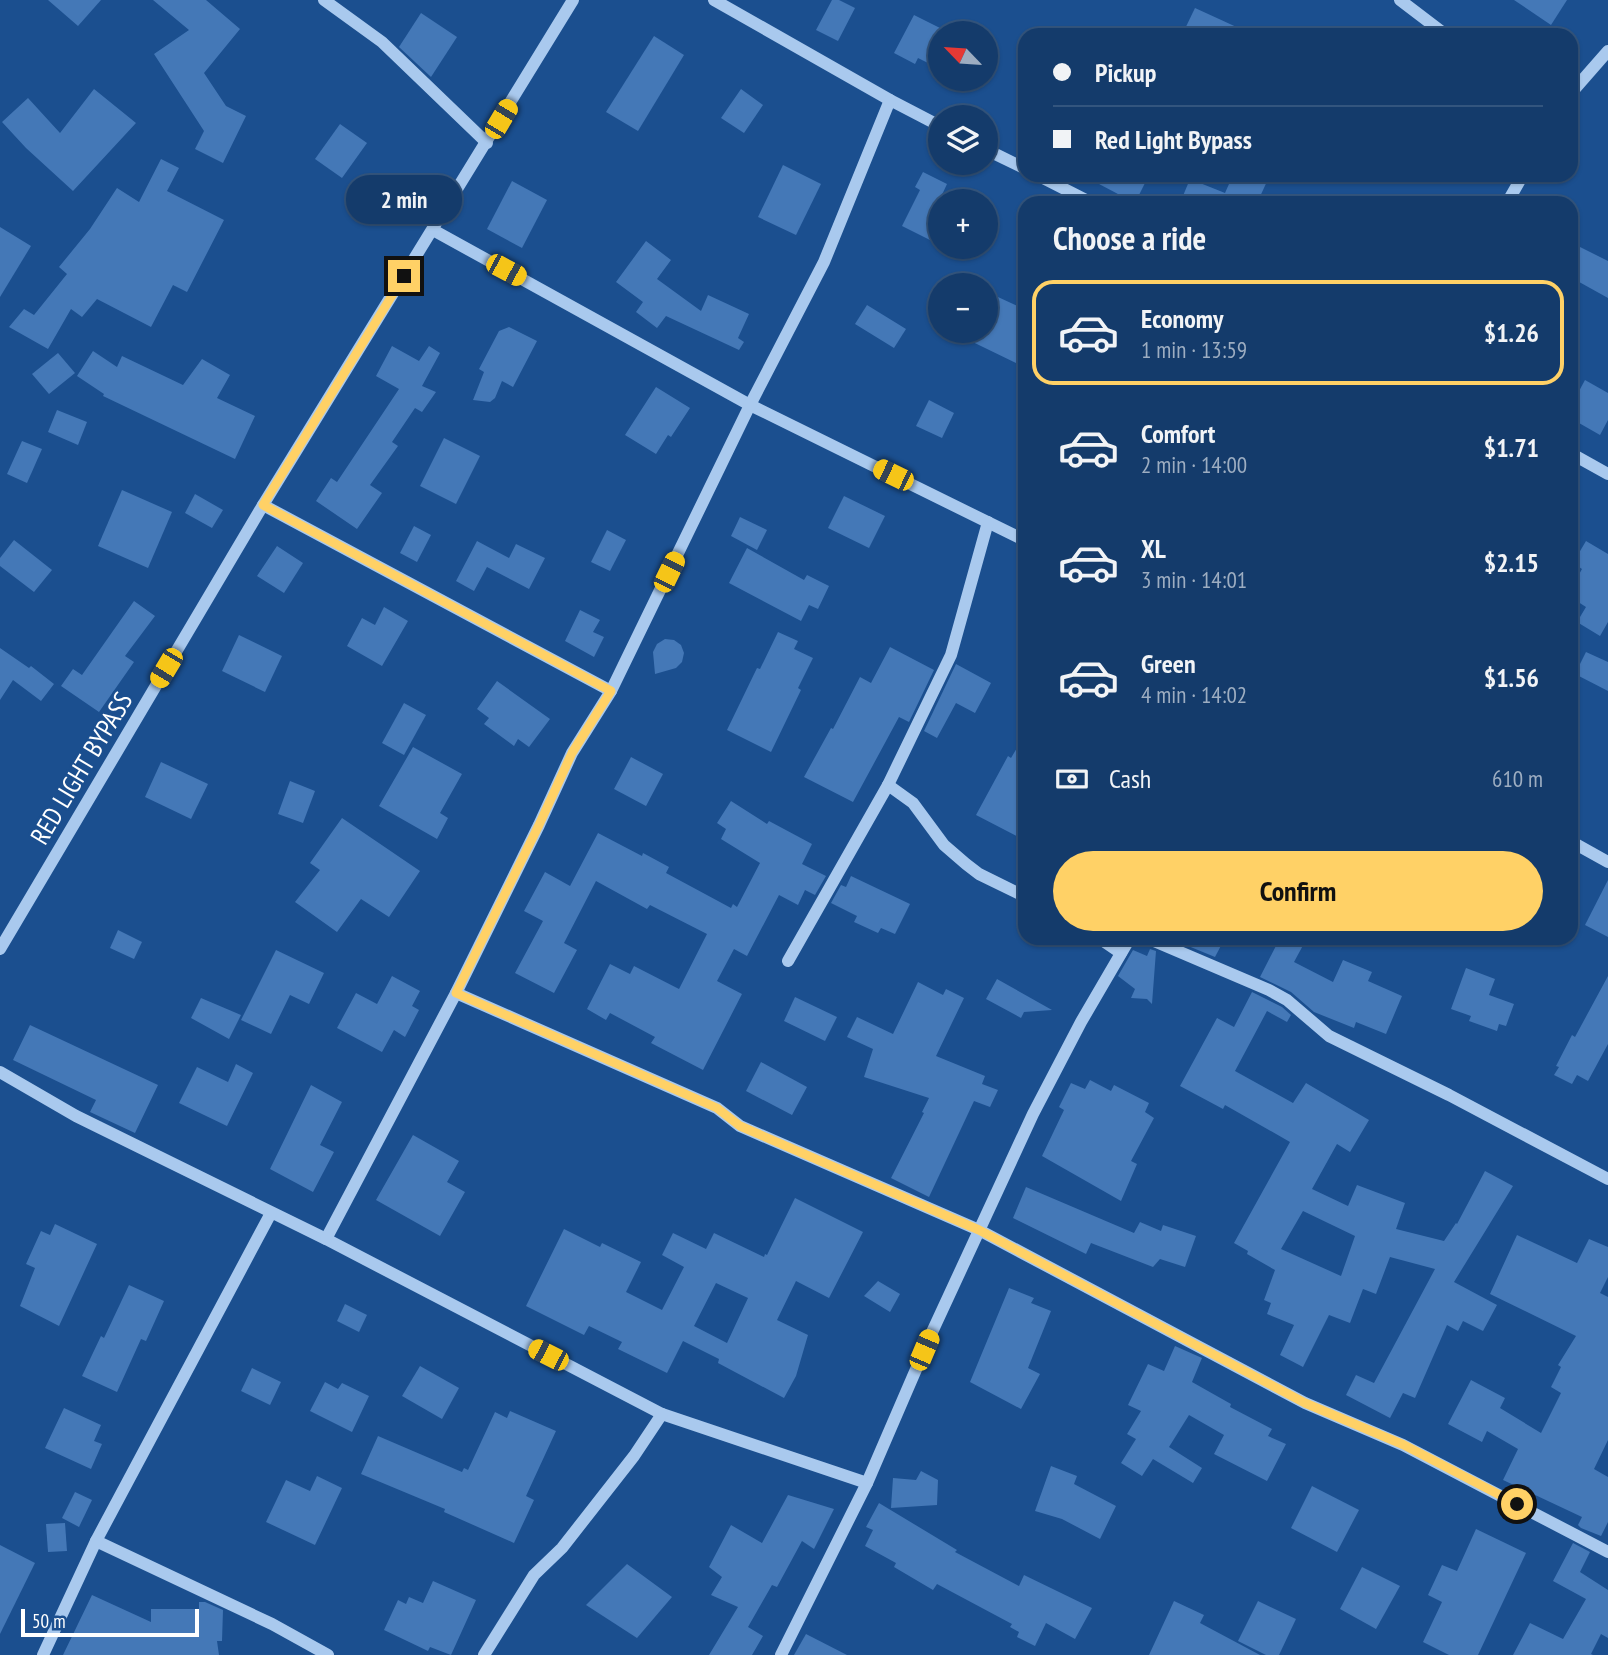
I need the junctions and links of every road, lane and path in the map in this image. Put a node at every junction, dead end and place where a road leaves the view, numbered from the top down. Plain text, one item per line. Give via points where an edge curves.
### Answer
1 (324, 0) edge
2 (573, 0) edge
3 (714, 0) edge
4 (1400, 0) edge
5 (1437, 28) edge
6 (1608, 51) edge
7 (1578, 85) edge
8 (890, 100) junction
9 (928, 120) edge
10 (487, 143) junction
11 (998, 155) edge
12 (1018, 165) edge
13 (1051, 182) edge
14 (1078, 196) edge
15 (433, 230) junction
16 (750, 405) junction
17 (1578, 457) edge
18 (1608, 474) edge
19 (263, 505) junction
20 (988, 522) junction
21 (1018, 537) edge
22 (611, 691) junction
23 (888, 785) junction
24 (1578, 845) edge
25 (1608, 862) edge
26 (1018, 893) edge
27 (1109, 945) edge
28 (1126, 945) edge
29 (1163, 945) edge
30 (0, 949) edge
31 (1121, 953) junction
32 (788, 961) dead end
33 (456, 993) junction
34 (0, 1072) edge
35 (1608, 1178) edge
36 (271, 1213) junction
37 (979, 1230) junction
38 (326, 1239) junction
39 (662, 1414) junction
40 (867, 1483) junction
41 (96, 1541) junction
42 (1608, 1552) edge
43 (43, 1655) edge
44 (328, 1655) edge
45 (484, 1655) edge
46 (781, 1655) edge

1 - 10 street via 382,42
2 - 10 street, RED LIGHT BYPASS
3 - 8 street
4 - 5 street
6 - 7 street
8 - 9 street
8 - 16 street via 824,262
10 - 15 street, RED LIGHT BYPASS
11 - 12 street
13 - 14 street
15 - 16 street
15 - 19 street, RED LIGHT BYPASS
16 - 20 street
16 - 22 street
17 - 18 street
19 - 22 street
19 - 30 street, RED LIGHT BYPASS
20 - 21 street
20 - 23 street via 951,655
22 - 33 street via 572,753
23 - 26 street via 913,803 944,845 966,864
23 - 32 street
24 - 25 street
27 - 31 street
28 - 31 street
29 - 35 street via 1269,990 1329,1036
31 - 37 street via 1033,1114
33 - 37 street via 717,1108 740,1126
33 - 38 street
34 - 36 street via 76,1116
36 - 38 street
36 - 41 street
37 - 40 street
37 - 42 street via 1305,1403 1404,1445
38 - 39 street
39 - 40 street
39 - 45 street via 562,1548 534,1575
40 - 46 street
41 - 43 street
41 - 44 street

